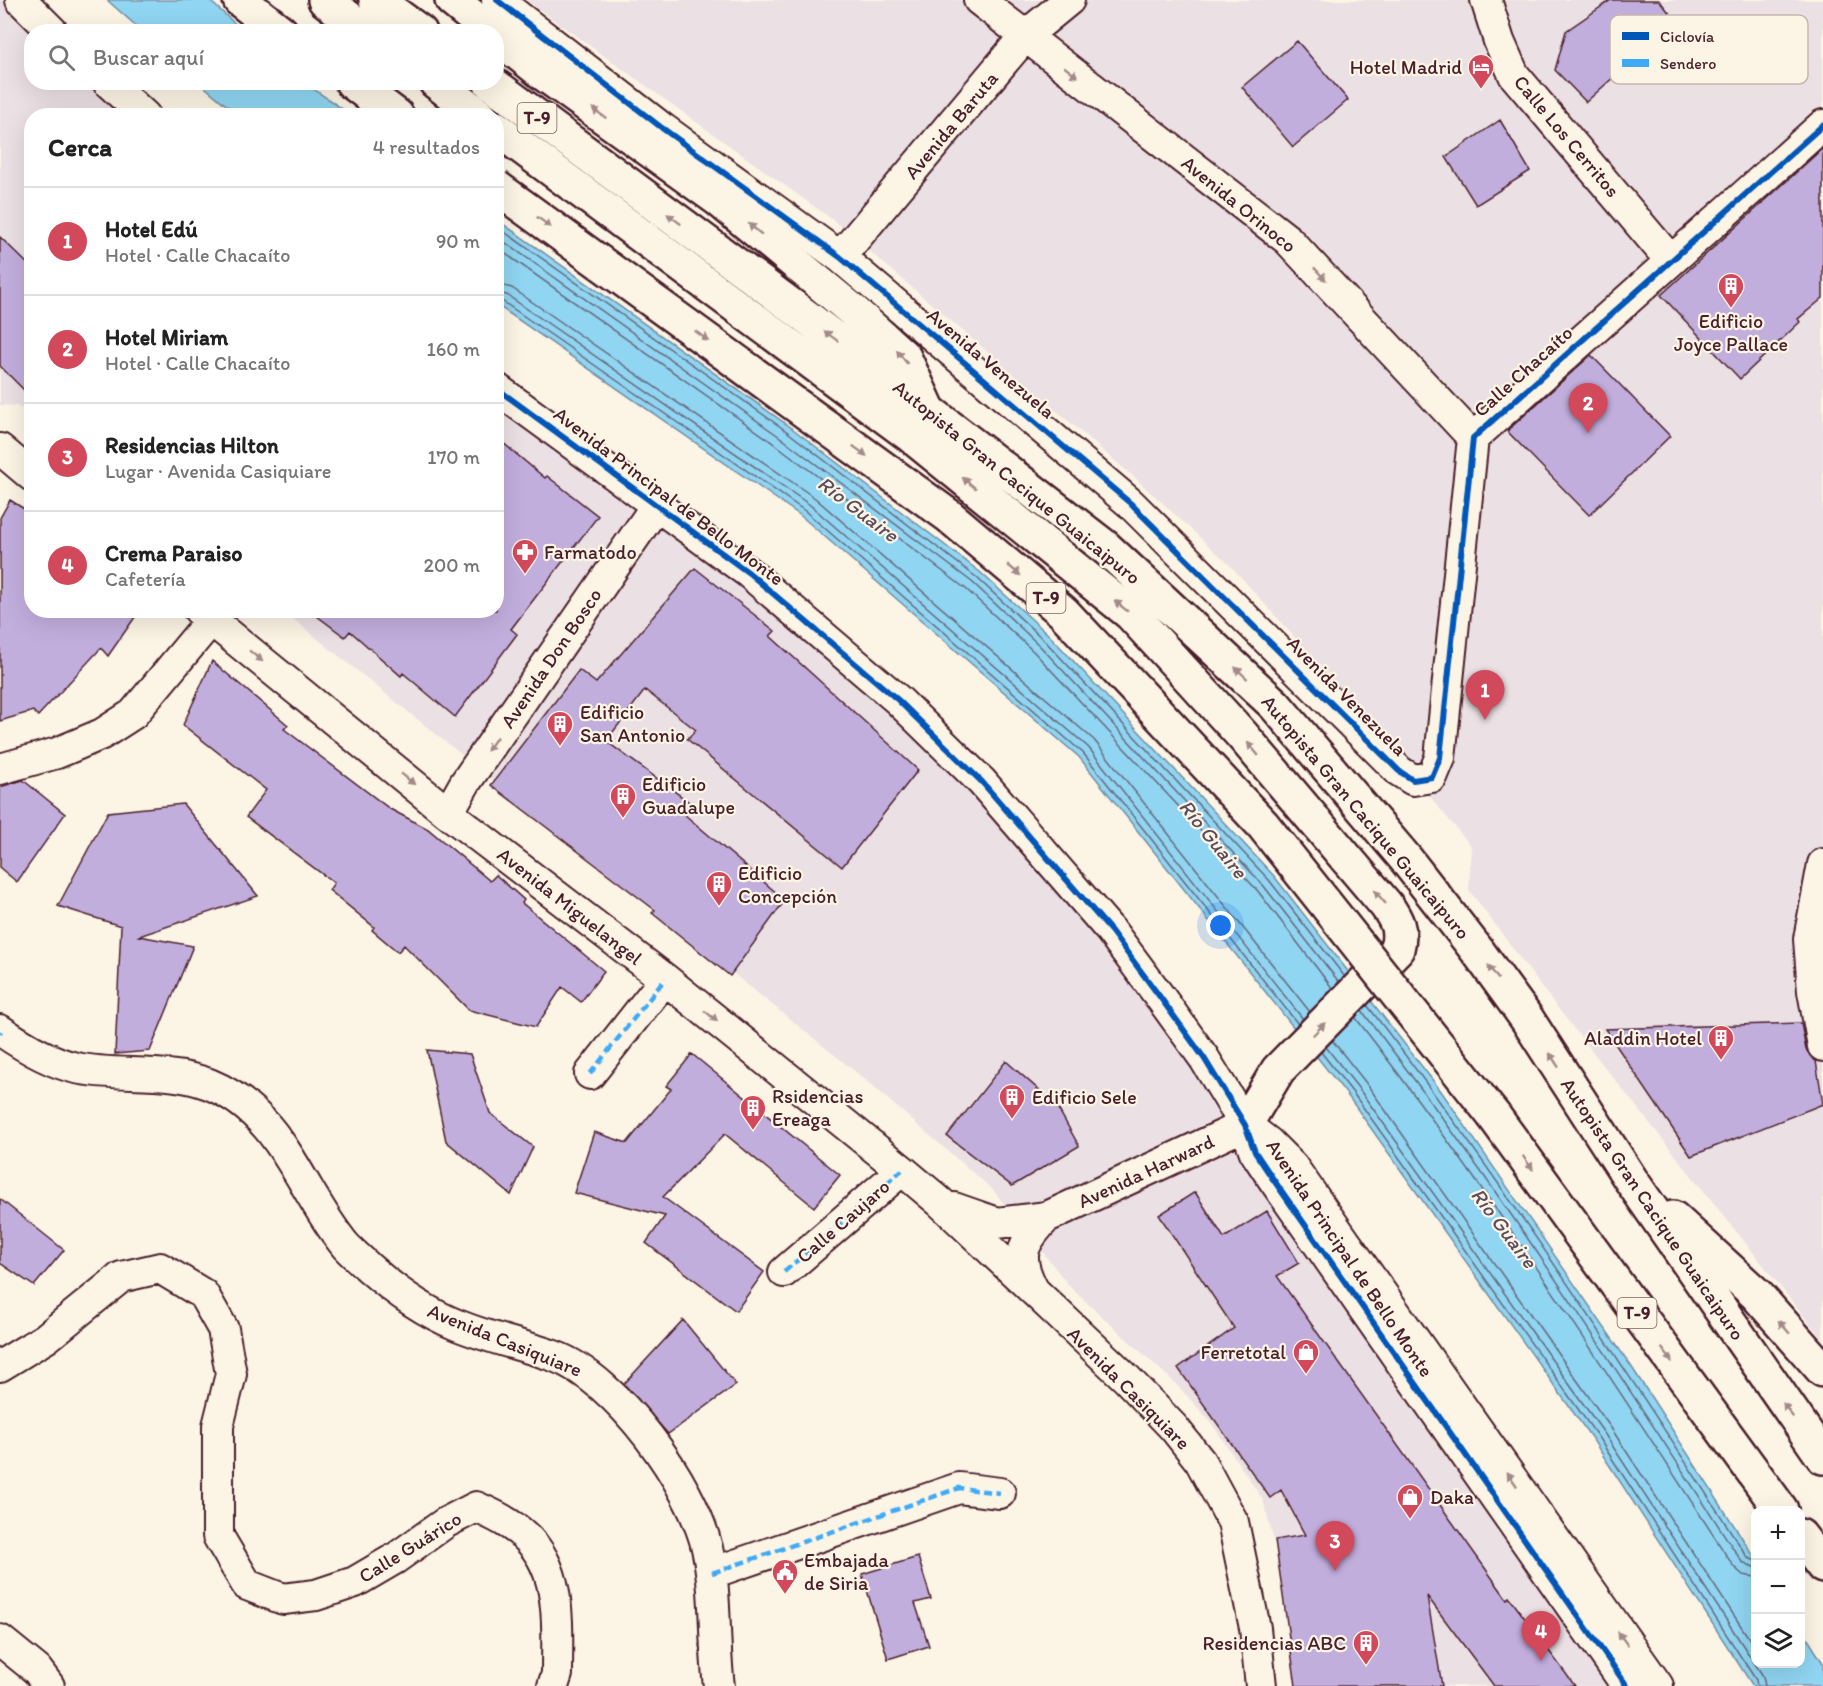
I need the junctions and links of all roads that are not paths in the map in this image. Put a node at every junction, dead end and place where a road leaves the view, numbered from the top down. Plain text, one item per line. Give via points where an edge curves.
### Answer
1 (21, 0) edge
2 (240, 0) edge
3 (325, 0) edge
4 (376, 0) edge
5 (453, 0) edge
6 (497, 0) edge
7 (979, 0) edge
8 (1069, 0) edge
9 (1486, 0) edge
10 (45, 24) edge
11 (271, 24) edge
12 (356, 24) edge
13 (409, 24) edge
14 (482, 24) edge
15 (1025, 36) junction
16 (504, 42) edge
17 (117, 90) edge
18 (363, 90) edge
19 (446, 90) edge
20 (501, 90) edge
21 (136, 108) edge
22 (386, 108) edge
23 (470, 108) edge
24 (1823, 125) edge
25 (504, 134) edge
26 (504, 194) edge
27 (840, 256) junction
28 (1670, 260) junction
29 (504, 394) edge
30 (927, 409) junction
31 (1473, 438) junction
32 (0, 449) edge
33 (21, 467) edge
34 (656, 506) junction
35 (203, 618) edge
36 (209, 618) edge
37 (0, 769) edge
38 (1432, 777) joint
39 (448, 813) junction
40 (1823, 864) edge
41 (665, 979) junction
42 (0, 1031) edge
43 (1823, 1046) edge
44 (590, 1074) dead end
45 (1245, 1125) junction
46 (902, 1170) junction
47 (1631, 1180) junction
48 (940, 1202) junction
49 (1047, 1217) junction
50 (784, 1272) dead end
51 (1036, 1296) junction
52 (0, 1366) edge
53 (1823, 1370) edge
54 (1823, 1457) edge
55 (1000, 1493) dead end
56 (1778, 1506) edge
57 (1805, 1543) edge
58 (1823, 1566) edge
59 (712, 1573) junction
60 (0, 1640) edge
61 (49, 1686) edge
62 (553, 1686) edge
63 (719, 1686) edge
64 (1261, 1686) edge
65 (1627, 1686) edge
66 (1658, 1686) edge

1 - 10 street
2 - 11 highway
3 - 12 highway
4 - 13 highway
5 - 14 highway
6 - 27 street, Avenida Venezuela via 662,128
7 - 15 street, Avenida Orinoco
8 - 15 street, Avenida Baruta
9 - 28 street, Calle Los Cerritos via 1514,75
15 - 27 street, Avenida Baruta
15 -> 31 street, Avenida Orinoco via 1288,240
30 -> 16 highway via 904,357 852,310 718,199
17 - 21 street
18 - 22 highway
19 - 23 highway
30 -> 20 highway, Autopista Gran Cacique Guaicaipuro / T-9
24 - 28 street, Calle Chacaíto
45 -> 25 highway via 1278,1070 1397,949 1401,935 1386,905 1242,735 1131,614 910,435
26 -> 56 highway, T-9, bridge via 949,516 1063,612 1263,825 1494,1116
27 - 38 street, Avenida Venezuela via 1130,502 1399,771 1413,780
28 - 31 street, Calle Chacaíto
29 - 34 street, Avenida Principal de Bello Monte
47 -> 30 highway, Autopista Gran Cacique Guaicaipuro / T-9 via 1527,1019 1479,953 1406,858 1275,705 1104,546
31 - 38 street, Calle Chacaíto via 1440,759
32 - 33 street
34 -> 39 street, Avenida Don Bosco
34 - 45 street, Avenida Principal de Bello Monte via 749,573 813,627 898,700 982,782 1111,931 1204,1058
35 - 37 street via 133,714 102,734 57,753
36 -> 39 street, Avenida Miguelangel
39 - 41 street, Avenida Miguelangel
40 - 43 street via 1809,939
41 - 44 street
41 -> 46 street, Avenida Miguelangel
42 - 59 street, Avenida Casiquiare via 43,1056 77,1068 168,1075 210,1085 254,1112 288,1153 345,1245 383,1281 457,1325 558,1358 588,1372 664,1458 682,1487 706,1545
45 - 49 street, Avenida Harward
45 - 65 street, Avenida Principal de Bello Monte via 1255,1152 1273,1179
66 -> 45 street, Avenida Principal de Bello Monte via 1292,1166
46 - 48 street, Avenida Miguelangel
46 - 50 street, Calle Caujaro
53 -> 47 highway via 1756,1294
54 -> 47 highway, Autopista Gran Cacique Guaicaipuro / T-9
48 - 49 street, Avenida Harward via 997,1223
48 - 51 street, Avenida Casiquiare
49 - 51 street, Avenida Harward via 1032,1232 1021,1259
51 - 64 street, Avenida Casiquiare via 1174,1428 1220,1494 1233,1522 1255,1628
52 - 62 street, Calle Guárico via 46,1338 121,1277 160,1268 203,1294 223,1329 231,1374 218,1426 218,1536 248,1585 283,1599 316,1595 355,1582 476,1507 511,1524 539,1551 557,1596 557,1674
55 - 59 street via 959,1488
57 - 58 highway
59 - 63 street, Avenida Casiquiare
60 - 61 street via 37,1670

